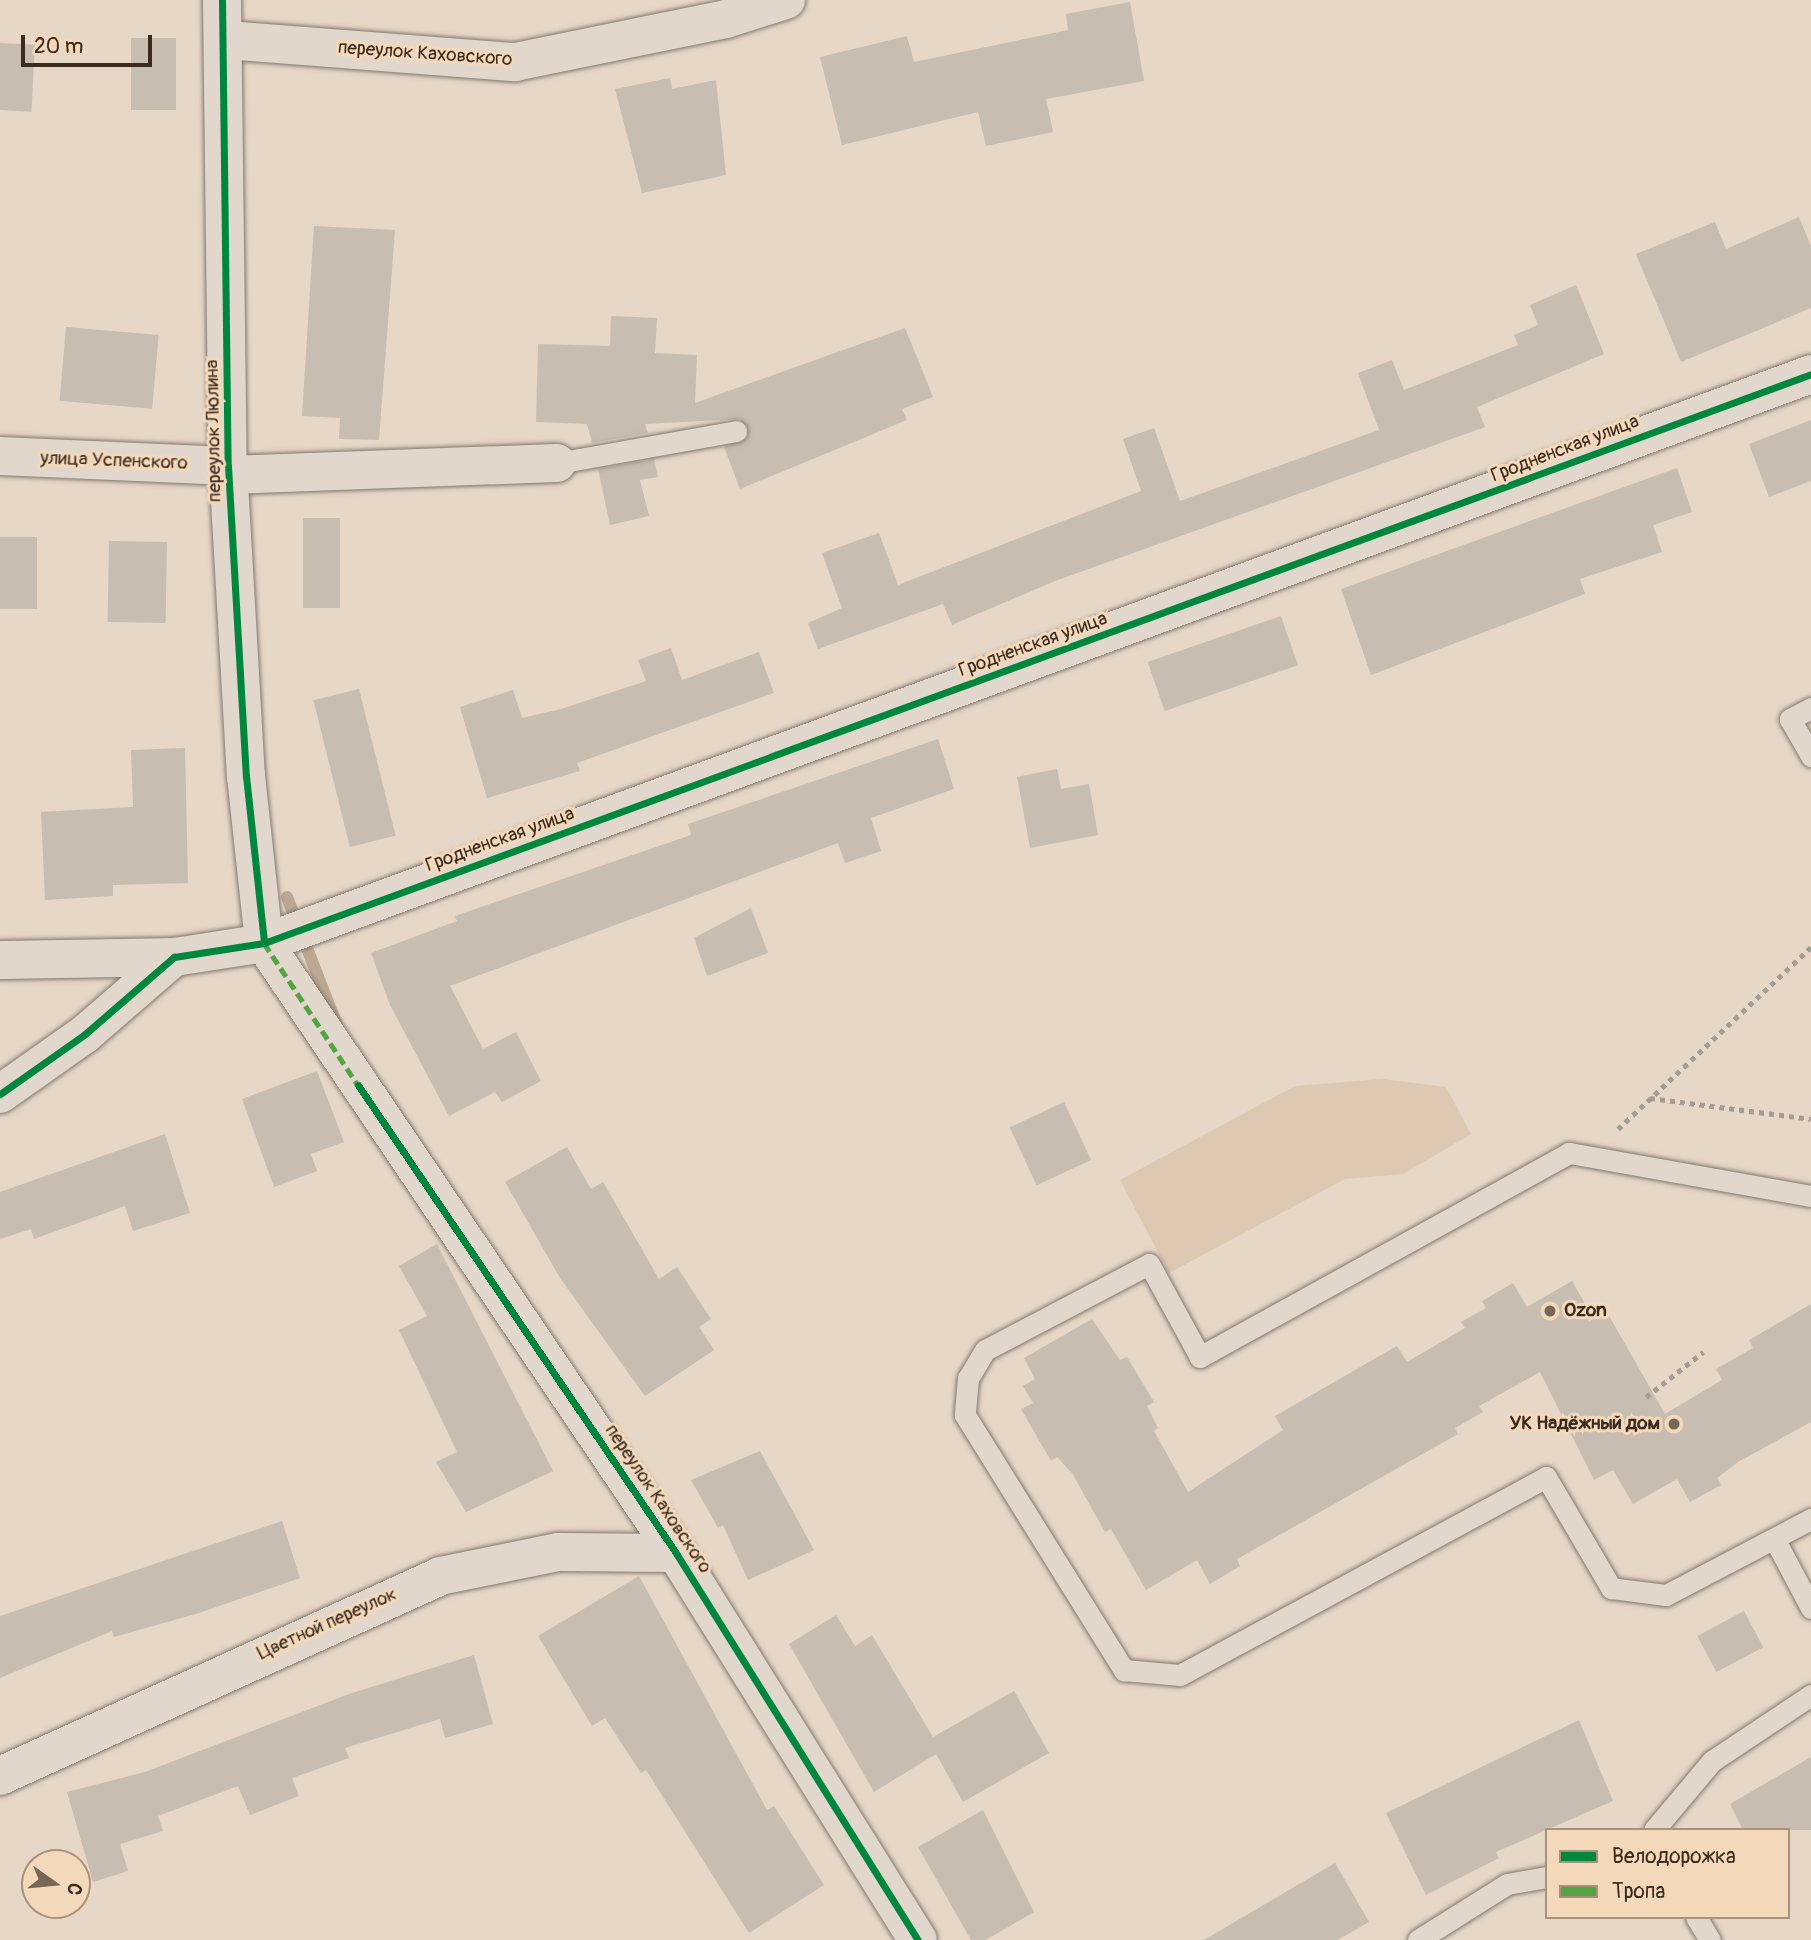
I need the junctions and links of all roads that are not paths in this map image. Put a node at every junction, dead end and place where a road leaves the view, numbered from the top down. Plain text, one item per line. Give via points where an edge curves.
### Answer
1 (222, 0) edge
2 (786, 0) edge
3 (226, 40) junction
4 (1811, 374) edge
5 (736, 431) dead end
6 (0, 456) edge
7 (557, 463) joint
8 (229, 470) junction
9 (1811, 708) edge
10 (1811, 756) edge
11 (264, 943) junction
12 (174, 957) junction
13 (0, 960) edge
14 (0, 1094) edge
15 (1811, 1196) edge
16 (1811, 1519) edge
17 (1775, 1540) junction
18 (676, 1553) junction
19 (1811, 1608) edge
20 (1811, 1695) edge
21 (0, 1776) edge
22 (1656, 1828) edge
23 (1545, 1877) edge
24 (1697, 1919) edge
25 (918, 1940) edge
26 (1418, 1940) edge
27 (1710, 1940) edge

1 - 3 street, переулок Люлина
2 - 3 street, переулок Каховского via 726,19 515,62
3 - 8 street, переулок Люлина
4 - 11 street, Гродненская улица
5 - 7 lane
6 - 8 street, улица Успенского
7 - 8 street
8 - 11 street, переулок Люлина via 246,775
9 - 10 lane via 1790,719
11 - 12 street, Гродненская улица
11 - 18 street, переулок Каховского
12 - 13 street, Гродненская улица
12 - 14 street via 85,1034
15 - 17 lane via 1569,1153 1200,1357 1149,1264 985,1350 968,1378 965,1415 1124,1670 1180,1675 1546,1477 1611,1588 1666,1595
16 - 17 lane
17 - 19 lane
18 - 21 street, Цветной переулок via 558,1552 440,1576
18 - 25 street, переулок Каховского
20 - 22 lane via 1712,1761
23 - 26 lane via 1507,1884
24 - 27 lane

